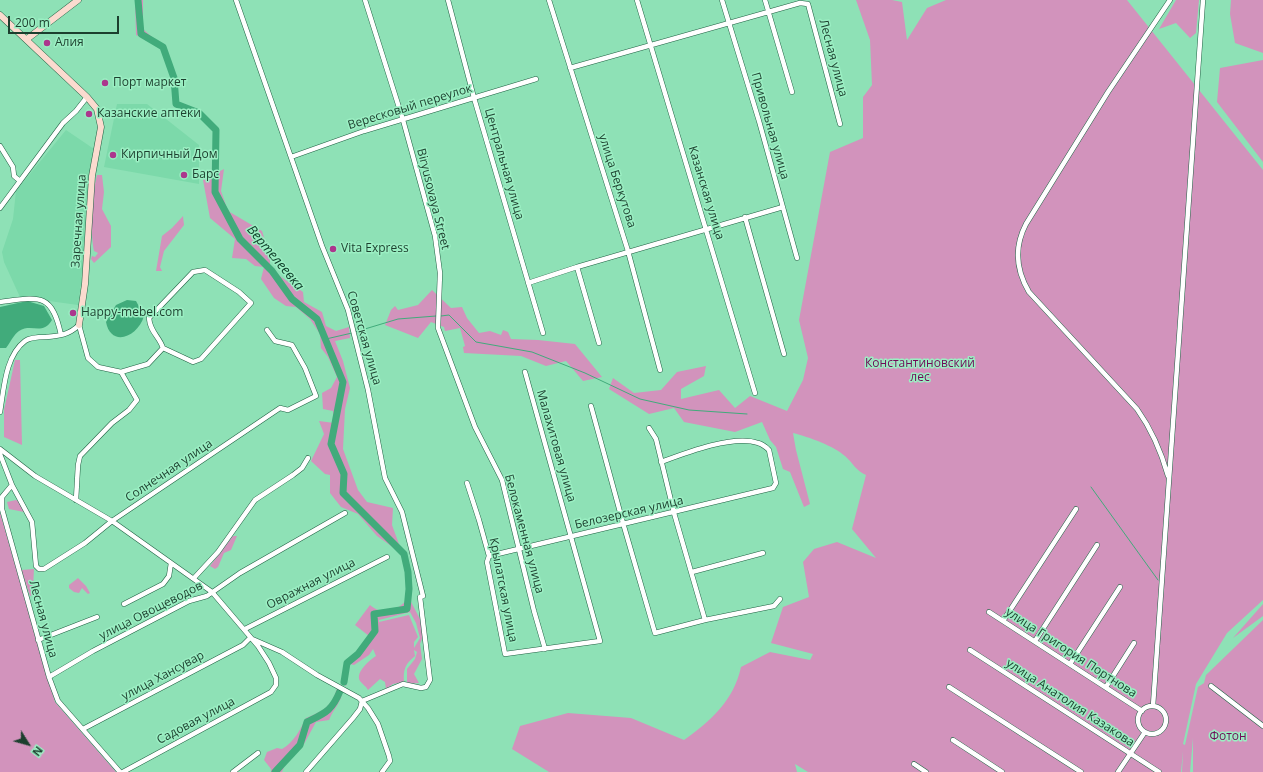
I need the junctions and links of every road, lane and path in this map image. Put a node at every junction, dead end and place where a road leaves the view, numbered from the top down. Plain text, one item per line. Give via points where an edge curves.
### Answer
1 (78, 0) edge
2 (236, 0) edge
3 (365, 0) edge
4 (448, 0) edge
5 (549, 0) edge
6 (637, 0) edge
7 (722, 0) edge
8 (765, 0) edge
9 (1170, 0) edge
10 (1203, 0) edge
11 (768, 11) junction
12 (0, 15) edge
13 (729, 24) junction
14 (27, 39) junction
15 (650, 45) junction
16 (570, 68) junction
17 (536, 79) dead end
18 (792, 92) dead end
19 (87, 97) junction
20 (474, 98) junction
21 (403, 120) junction
22 (840, 124) dead end
23 (0, 146) edge
24 (291, 157) junction
25 (20, 181) junction
26 (783, 207) junction
27 (0, 208) edge
28 (745, 217) junction
29 (707, 229) junction
30 (628, 252) junction
31 (797, 258) dead end
32 (577, 267) junction
33 (528, 283) junction
34 (0, 302) edge
35 (79, 325) junction
36 (267, 330) dead end
37 (543, 333) dead end
38 (61, 335) junction
39 (599, 343) dead end
40 (163, 348) junction
41 (784, 354) dead end
42 (660, 370) dead end
43 (121, 372) junction
44 (525, 372) dead end
45 (755, 393) dead end
46 (591, 406) dead end
47 (0, 412) edge
48 (475, 427) joint
49 (650, 428) dead end
50 (0, 449) edge
51 (0, 454) edge
52 (308, 458) dead end
53 (661, 462) junction
54 (1169, 478) junction
55 (466, 483) dead end
56 (12, 485) junction
57 (76, 500) junction
58 (1076, 508) dead end
59 (345, 513) dead end
60 (674, 513) junction
61 (112, 520) junction
62 (623, 523) junction
63 (571, 536) junction
64 (1098, 545) dead end
65 (520, 548) junction
66 (763, 553) dead end
67 (489, 556) junction
68 (387, 557) dead end
69 (171, 563) junction
70 (692, 572) junction
71 (194, 578) junction
72 (1120, 587) dead end
73 (212, 592) junction
74 (780, 599) dead end
75 (124, 604) dead end
76 (989, 612) dead end
77 (97, 617) dead end
78 (705, 620) junction
79 (1003, 621) junction
80 (245, 629) junction
81 (250, 638) junction
82 (38, 640) junction
83 (1035, 641) junction
84 (1134, 643) dead end
85 (546, 649) junction
86 (970, 650) dead end
87 (1070, 664) junction
88 (49, 677) junction
89 (1211, 686) dead end
90 (949, 687) dead end
91 (1106, 687) junction
92 (362, 701) junction
93 (1154, 706) junction
94 (1142, 711) junction
95 (1263, 726) edge
96 (83, 730) junction
97 (1145, 732) junction
98 (953, 740) dead end
99 (258, 753) dead end
100 (1130, 754) junction
101 (914, 764) dead end
102 (120, 772) edge
103 (123, 772) edge
104 (233, 772) edge
105 (306, 772) edge
106 (382, 772) edge
107 (926, 772) edge
108 (1002, 772) edge
109 (1081, 772) edge
110 (1118, 772) edge
111 (1159, 772) edge

1 - 14 street
2 - 24 street, Советская улица
3 - 21 street, Biryusovaya Street
4 - 20 street, Центральная улица
5 - 16 street, улица Беркутова
6 - 15 street, Казанская улица
7 - 13 street, Привольная улица
8 - 11 street
9 - 54 street via 1108,92 1026,224 1019,236 1017,253 1022,281 1029,292 1137,409 1149,426
10 - 54 street
11 - 13 street
11 - 18 street
11 - 22 street, Лесная улица via 800,3 808,4
12 - 14 street, Заречная улица
13 - 15 street
13 - 26 street, Привольная улица
14 - 19 street, Заречная улица
15 - 16 street
15 - 29 street, Казанская улица
16 - 30 street, улица Беркутова
17 - 20 street, Вересковый переулок
19 - 25 street via 63,123
19 - 35 street, Заречная улица via 97,109 101,127 92,176 85,284
20 - 21 street, Вересковый переулок
20 - 33 street, Центральная улица
21 - 24 street, Вересковый переулок
21 - 48 street, Biryusovaya Street via 435,236 440,273 438,328
23 - 25 street via 13,167 14,176
24 - 92 street, Советская улица via 348,310 368,390 385,478 402,512 423,596 420,597 430,680 426,687 403,684
25 - 27 street
26 - 28 street
26 - 31 street, Привольная улица
28 - 29 street
28 - 41 street
29 - 30 street
29 - 45 street, Казанская улица
30 - 32 street
30 - 42 street, улица Беркутова
32 - 33 street
32 - 39 street
33 - 37 street, Центральная улица
34 - 38 street via 31,298 43,301 53,307
35 - 38 street via 72,332
35 - 43 street via 88,358 98,367
36 - 61 street, Солнечная улица via 275,341 292,345 316,396 288,410 280,408
38 - 47 street via 26,340 17,349 10,363
40 - 40 street via 188,361 201,359 251,303 240,292 205,270 193,272 149,318 150,328 161,340
40 - 43 street via 148,364
43 - 57 street via 137,400 80,456
44 - 63 street, Малахитовая улица
46 - 62 street
48 - 65 street, Белокаменная улица via 502,480
49 - 53 street via 656,439
50 - 57 street via 35,476
51 - 56 street
52 - 71 street, улица Овощеводов via 302,468 255,500 218,552
53 - 60 street
53 - 60 street, Белозерская улица via 737,441 758,442 769,450 776,482 773,488
54 - 93 street
55 - 67 street, Крылатская улица
56 - 61 street, Солнечная улица via 32,522 36,566 39,569 44,569 85,543
56 - 82 street, Лесная улица via 2,497 2,509
57 - 61 street
58 - 79 street
59 - 73 street, улица Овощеводов via 240,573
60 - 62 street, Белозерская улица
60 - 70 street
61 - 69 street
62 - 63 street, Белозерская улица
62 - 78 street via 655,633
63 - 65 street, Белозерская улица
63 - 85 street, Малахитовая улица via 600,641
64 - 83 street
65 - 67 street, Белозерская улица
65 - 85 street, Белокаменная улица via 534,611
66 - 70 street
67 - 85 street, Крылатская улица via 486,562 505,654
68 - 80 street, Овражная улица
69 - 71 street
69 - 75 street via 169,576 163,584
70 - 78 street
71 - 73 street
72 - 87 street
73 - 80 street
73 - 88 street, улица Овощеводов via 100,648
74 - 78 street via 774,606
76 - 79 street, улица Григория Портнова
77 - 82 street
79 - 83 street, улица Григория Портнова
80 - 81 street
81 - 92 street via 282,652 317,675 353,693
81 - 96 street, улица Хансувар via 243,645
81 - 103 street, Садовая улица via 269,663 276,678 276,685 271,692
82 - 88 street, Лесная улица
83 - 87 street, улица Григория Портнова
84 - 91 street
86 - 100 street, улица Анатолия Казакова
87 - 91 street, улица Григория Портнова
88 - 96 street, Лесная улица via 58,701
89 - 95 street
90 - 109 street
91 - 94 street, улица Григория Портнова
92 - 105 street via 353,718
92 - 106 street via 378,724 390,761
93 - 94 street
93 - 97 street via 1164,712 1166,724 1158,733
94 - 97 street via 1138,720
96 - 102 street, Лесная улица
97 - 100 street
98 - 108 street
99 - 104 street
100 - 110 street
100 - 111 street, улица Анатолия Казакова
101 - 107 street

